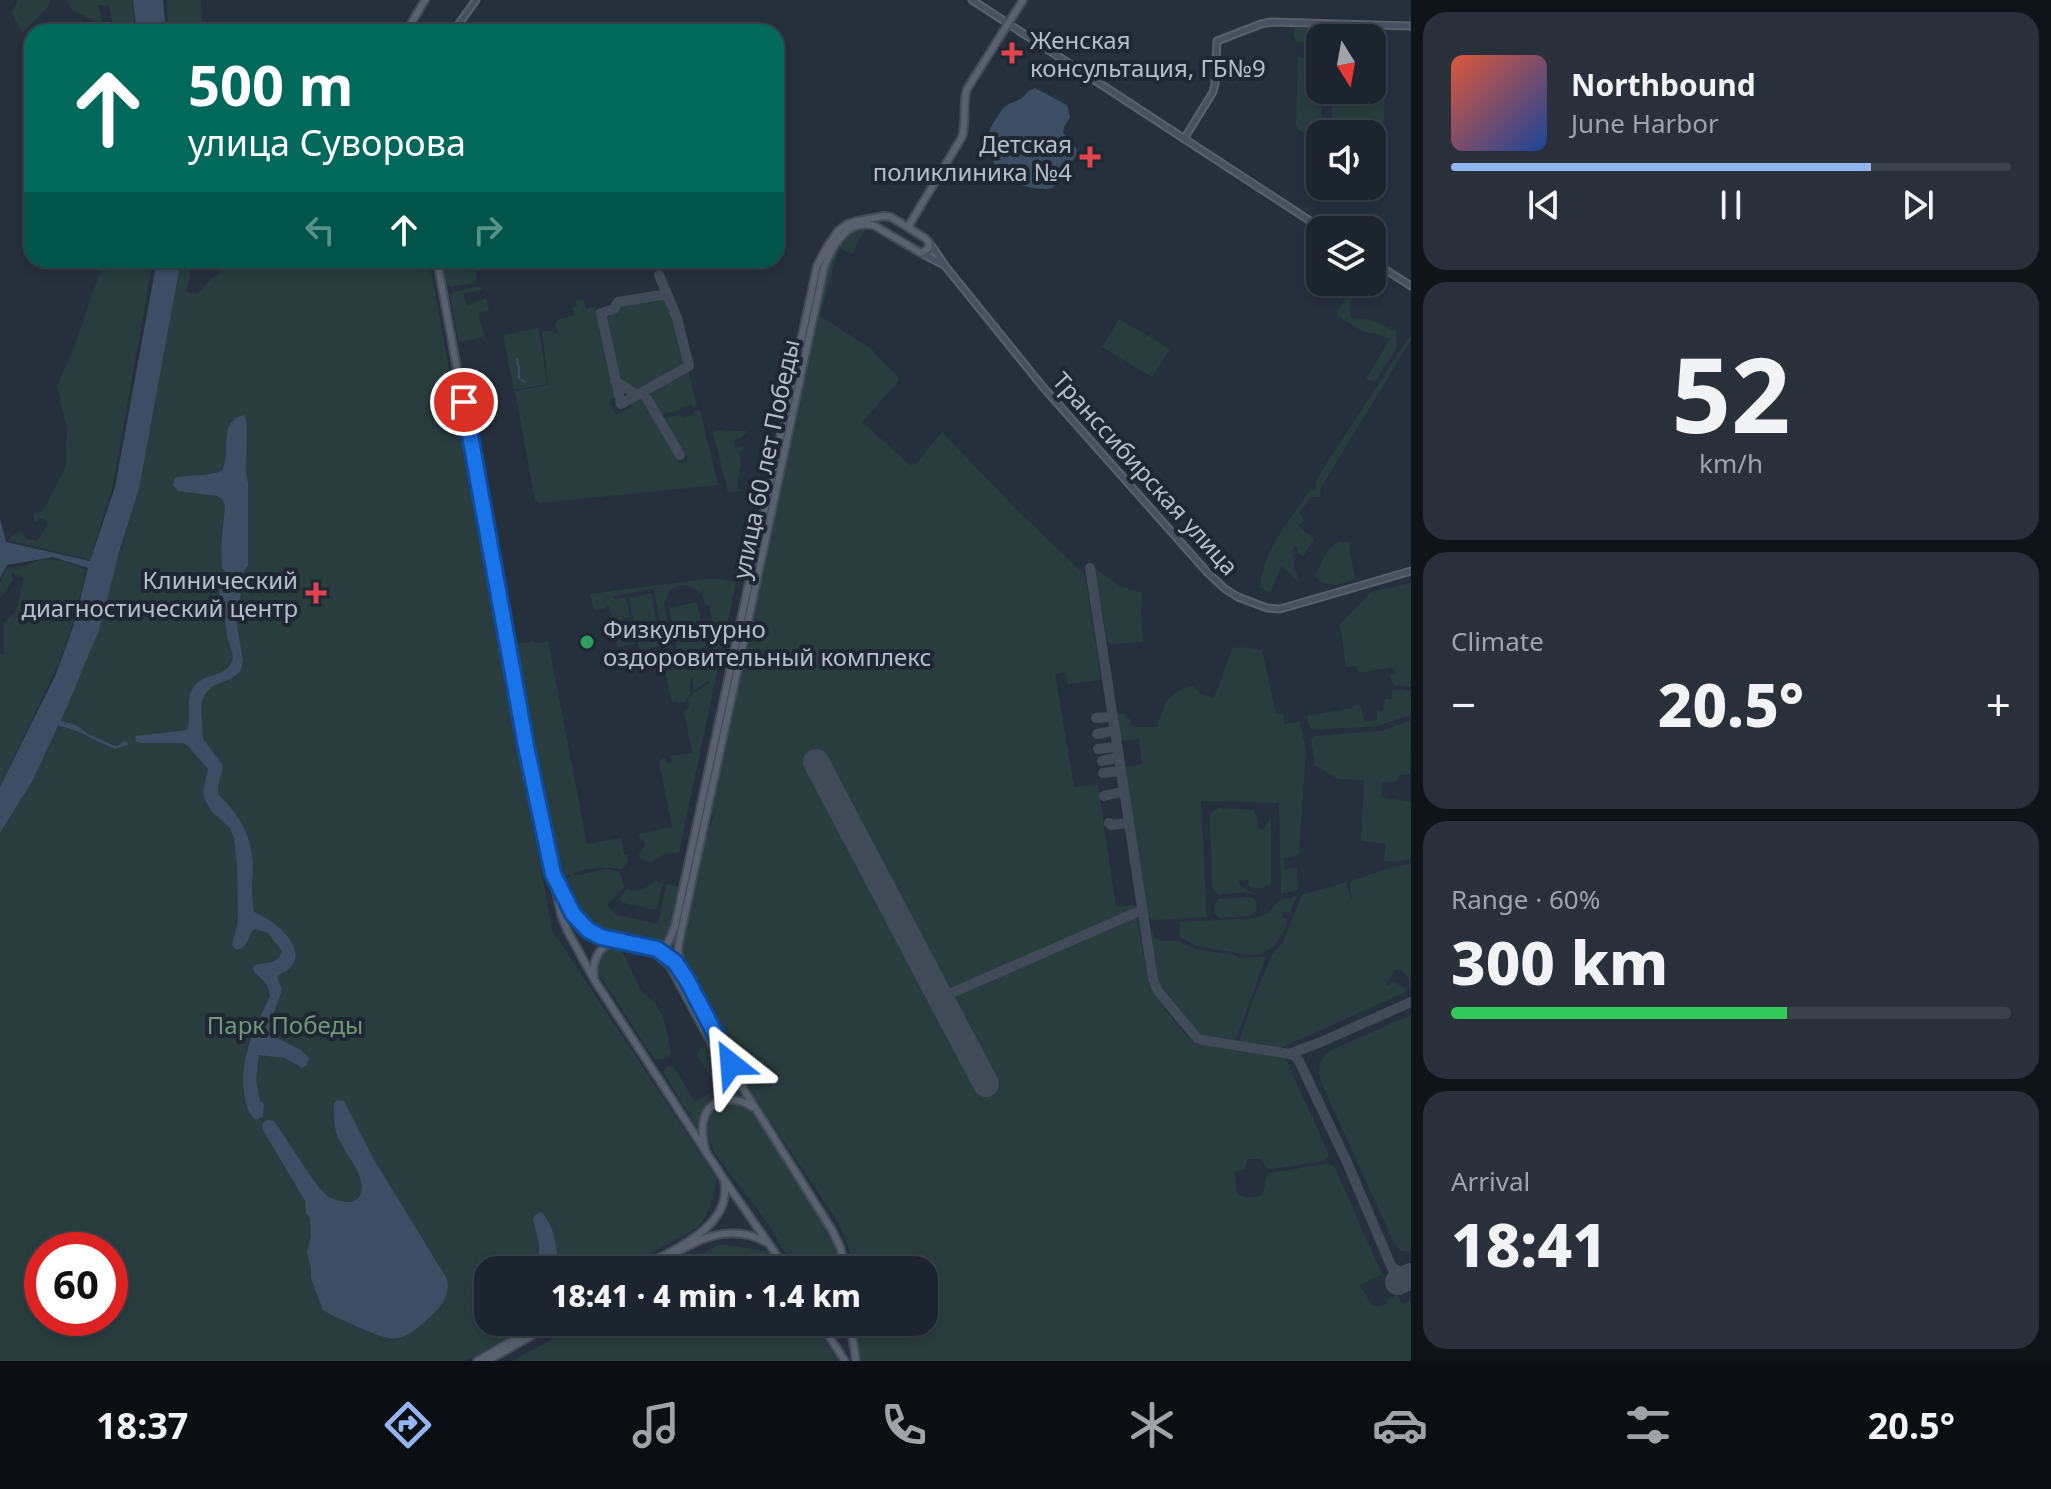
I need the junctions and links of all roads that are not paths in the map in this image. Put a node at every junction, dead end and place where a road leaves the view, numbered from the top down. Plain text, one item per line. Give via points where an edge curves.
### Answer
1 (425, 0) edge
2 (476, 0) edge
3 (972, 0) edge
4 (1023, 0) edge
5 (411, 24) edge
6 (459, 24) edge
7 (1008, 24) junction
8 (1411, 26) edge
9 (1184, 139) junction
10 (884, 216) junction
11 (1306, 218) edge
12 (908, 227) junction
13 (881, 230) junction
14 (929, 242) junction
15 (921, 253) junction
16 (946, 267) junction
17 (438, 268) edge
18 (1386, 270) edge
19 (1411, 286) edge
20 (807, 330) junction
21 (1411, 571) edge
22 (553, 874) junction
23 (686, 895) junction
24 (620, 941) junction
25 (647, 948) junction
26 (657, 949) junction
27 (682, 972) junction
28 (595, 981) junction
29 (744, 1090) junction
30 (760, 1115) junction
31 (707, 1153) junction
32 (723, 1178) junction
33 (770, 1244) junction
34 (660, 1256) edge
35 (672, 1256) edge
36 (778, 1256) edge
37 (842, 1256) edge
38 (521, 1336) edge
39 (531, 1336) edge
40 (829, 1336) edge
41 (852, 1336) edge
42 (477, 1361) edge
43 (487, 1361) edge
44 (845, 1361) edge
45 (856, 1361) edge

1 - 5 main road
2 - 6 main road
3 - 7 main road
4 - 7 main road
7 - 9 main road
7 - 12 main road via 965,94 962,137
8 - 9 main road via 1271,22 1217,41 1213,92
9 - 11 main road
10 - 12 main road
10 - 13 main road
10 - 20 main road, улица 60 лет Победы via 851,222 833,237 817,266
12 - 14 main road
13 - 15 main road
13 - 20 main road, улица 60 лет Победы via 859,224 839,239 824,268
14 - 15 main road
14 - 16 main road
15 - 16 main road
16 - 21 main road, Транссибирская улица via 1076,426 1231,593 1280,609
17 - 22 main road
18 - 19 main road
20 - 23 main road, улица 60 лет Победы
22 - 24 main road via 582,925 595,935
22 - 28 main road via 564,922
23 - 26 main road, улица 60 лет Победы via 671,938
23 - 27 main road, улица 60 лет Победы via 678,951
24 - 25 main road
24 - 28 main road via 606,945 597,956
25 - 26 main road
25 - 29 main road via 670,966 725,1069
26 - 27 main road
27 - 29 main road
28 - 31 main road
29 - 30 main road
30 - 31 main road via 732,1099 711,1106 703,1120
30 - 37 main road via 832,1230
31 - 32 main road
32 - 33 main road
32 - 34 main road via 724,1201 712,1223
33 - 35 main road via 717,1234
33 - 36 main road
38 - 42 main road
39 - 43 main road
40 - 44 main road
41 - 45 main road

